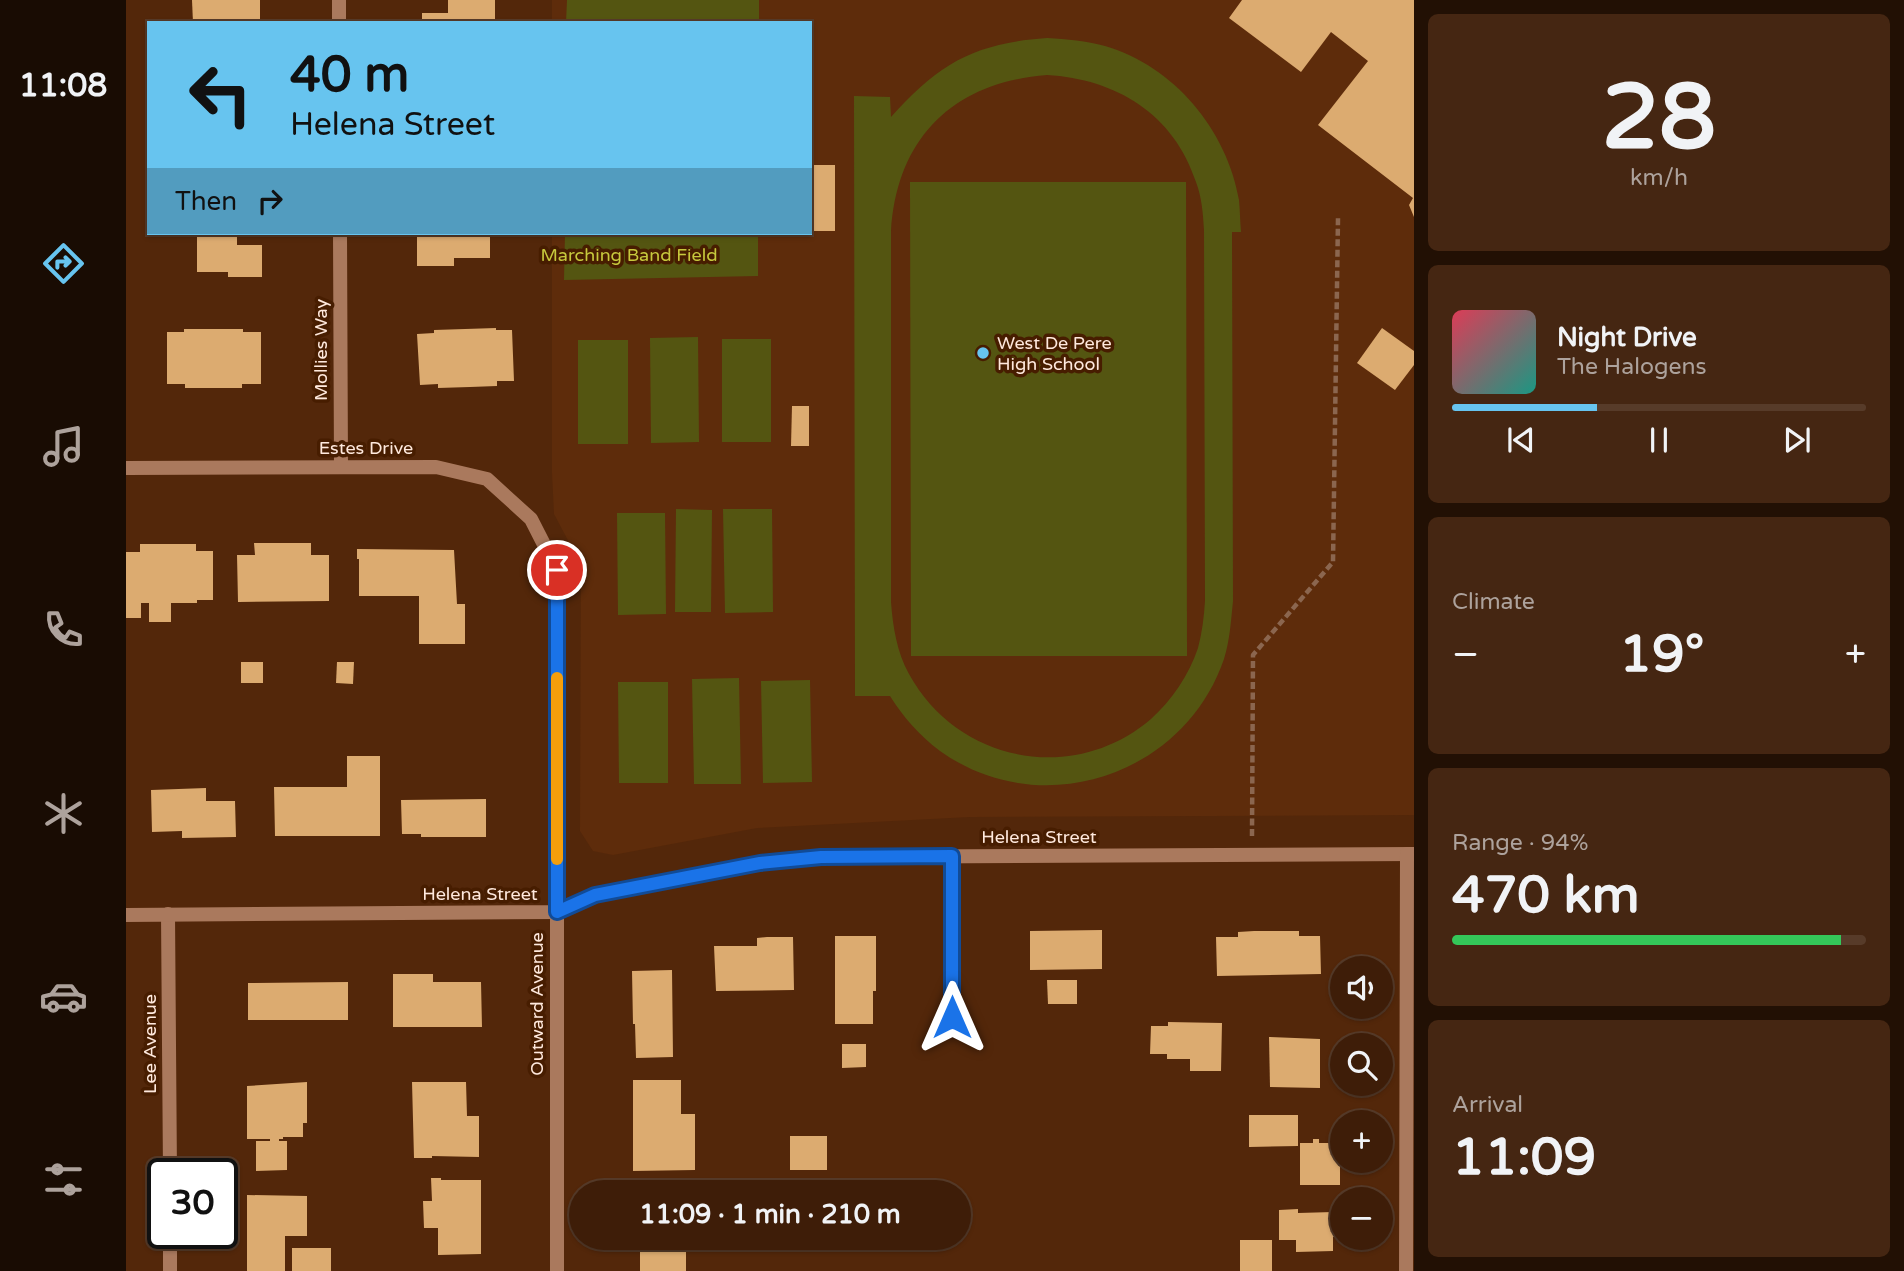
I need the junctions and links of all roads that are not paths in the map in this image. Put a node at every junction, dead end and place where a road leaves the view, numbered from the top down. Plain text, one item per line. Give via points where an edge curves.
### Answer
1 (339, 0) edge
2 (339, 21) edge
3 (340, 235) edge
4 (341, 467) junction
5 (126, 468) edge
6 (557, 570) joint
7 (1410, 854) edge
8 (952, 856) junction
9 (557, 912) junction
10 (168, 914) junction
11 (126, 915) edge
12 (952, 1017) dead end
13 (170, 1158) edge
14 (170, 1249) edge
15 (170, 1271) edge
16 (557, 1271) edge
17 (1406, 1271) edge

1 - 2 street
3 - 4 street, Mollies Way
4 - 5 street, Estes Drive
4 - 6 street, Estes Drive via 436,467 487,479 531,519
6 - 9 street, Outward Avenue
7 - 8 street, Helena Street
7 - 17 street
8 - 9 street, Helena Street via 821,857 760,863 595,895
8 - 12 street
9 - 10 street, Helena Street
9 - 16 street, Outward Avenue
10 - 11 street, Helena Street
10 - 13 street, Lee Avenue
14 - 15 street

